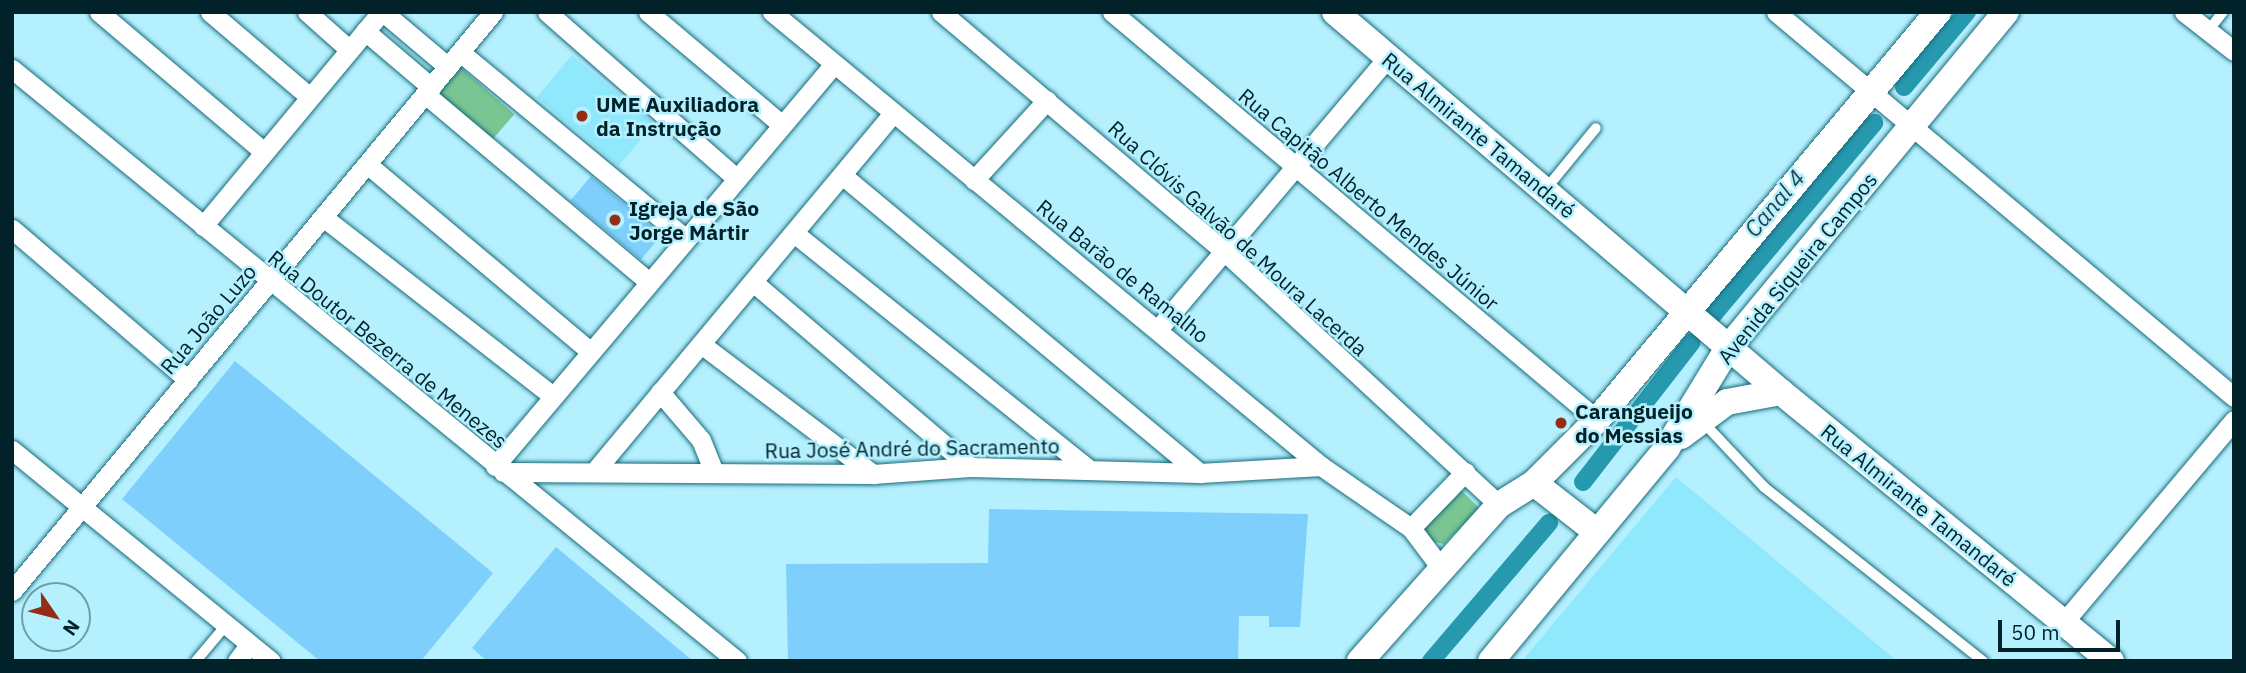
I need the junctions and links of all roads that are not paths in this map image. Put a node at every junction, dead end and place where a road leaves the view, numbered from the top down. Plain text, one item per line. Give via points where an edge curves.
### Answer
1 (99, 12) edge
2 (210, 12) edge
3 (307, 12) edge
4 (382, 12) edge
5 (493, 12) edge
6 (547, 12) edge
7 (648, 12) edge
8 (941, 12) edge
9 (1112, 12) edge
10 (1335, 12) edge
11 (1776, 12) edge
12 (1938, 12) edge
13 (2006, 12) edge
14 (2184, 12) edge
15 (2224, 12) edge
16 (781, 15) edge
17 (365, 31) junction
18 (2208, 31) junction
19 (350, 50) junction
20 (2234, 51) edge
21 (1388, 57) junction
22 (454, 60) junction
23 (834, 64) junction
24 (12, 69) edge
25 (428, 91) junction
26 (1875, 95) junction
27 (310, 97) junction
28 (1047, 100) junction
29 (893, 113) junction
30 (1910, 124) junction
31 (782, 125) junction
32 (1596, 128) dead end
33 (264, 152) junction
34 (367, 164) junction
35 (1295, 169) junction
36 (842, 175) junction
37 (737, 179) junction
38 (974, 180) junction
39 (1545, 190) junction
40 (323, 218) junction
41 (203, 226) junction
42 (12, 229) edge
43 (794, 233) junction
44 (686, 239) junction
45 (1224, 251) junction
46 (270, 281) junction
47 (649, 282) junction
48 (753, 282) junction
49 (1690, 315) junction
50 (1159, 328) junction
51 (701, 344) junction
52 (1726, 346) junction
53 (591, 352) junction
54 (188, 380) junction
55 (660, 392) junction
56 (1781, 392) junction
57 (552, 395) junction
58 (2234, 397) edge
59 (1700, 419) junction
60 (1597, 420) junction
61 (2234, 420) edge
62 (1667, 448) junction
63 (12, 450) edge
64 (1321, 466) junction
65 (970, 467) junction
66 (499, 469) junction
67 (1089, 469) junction
68 (594, 472) junction
69 (1465, 472) junction
70 (714, 473) junction
71 (1199, 473) junction
72 (873, 474) junction
73 (1539, 486) junction
74 (80, 504) junction
75 (1499, 505) junction
76 (1591, 527) junction
77 (1411, 528) junction
78 (1441, 568) junction
79 (12, 591) edge
80 (2063, 623) junction
81 (227, 624) junction
82 (250, 643) junction
83 (196, 661) edge
84 (236, 661) edge
85 (271, 661) edge
86 (737, 661) edge
87 (1360, 661) edge
88 (1491, 661) edge
89 (1983, 661) edge
90 (2111, 661) edge

1 - 33 street
2 - 27 street
3 - 19 street
4 - 17 street
4 - 22 street
5 - 22 street, Rua João Luzo
6 - 37 street
7 - 31 street
8 - 28 street, Rua Clóvis Galvão de Moura Lacerda
9 - 35 street, Rua Capitão Alberto Mendes Júnior
10 - 21 main road, Rua Almirante Tamandaré
11 - 26 street
12 - 26 main road
13 - 30 main road, Avenida Siqueira Campos
14 - 18 street
15 - 18 lane
16 - 23 street, Rua Barão de Ramalho
17 - 19 street
17 - 25 street
18 - 20 street
19 - 27 street
21 - 35 street
21 - 39 main road, Rua Almirante Tamandaré
22 - 25 street, Rua João Luzo
22 - 44 street
23 - 29 street, Rua Barão de Ramalho
23 - 31 street
24 - 41 street, Rua Doutor Bezerra de Menezes
25 - 34 street, Rua João Luzo
25 - 47 street
26 - 30 street
26 - 49 main road
27 - 33 street
28 - 38 street
28 - 45 street, Rua Clóvis Galvão de Moura Lacerda
29 - 36 street
29 - 38 street, Rua Barão de Ramalho
30 - 52 main road, Avenida Siqueira Campos
30 - 58 street
31 - 37 street
32 - 39 lane
33 - 41 street
34 - 40 street, Rua João Luzo
34 - 53 street
35 - 45 street
35 - 60 street, Rua Capitão Alberto Mendes Júnior
36 - 43 street
36 - 71 street
37 - 44 street
38 - 50 street, Rua Barão de Ramalho
39 - 49 main road, Rua Almirante Tamandaré
40 - 46 street, Rua João Luzo
40 - 57 street
41 - 46 street, Rua Doutor Bezerra de Menezes
42 - 54 street
43 - 48 street
43 - 67 street
44 - 47 street
45 - 50 street
45 - 69 street, Rua Clóvis Galvão de Moura Lacerda
46 - 54 street, Rua João Luzo
46 - 66 street, Rua Doutor Bezerra de Menezes
47 - 53 street
48 - 51 street
48 - 65 street
49 - 52 main road, Rua Almirante Tamandaré
49 - 60 main road
50 - 64 street, Rua Barão de Ramalho
51 - 55 street
51 - 72 street
52 - 56 main road, Rua Almirante Tamandaré
52 - 62 main road, Avenida Siqueira Campos
53 - 57 street
54 - 74 street, Rua João Luzo
55 - 68 street
55 - 70 street via 701,440
56 - 59 main road via 1727,402
56 - 80 main road, Rua Almirante Tamandaré
57 - 66 street
59 - 62 main road
59 - 89 lane via 1765,487
60 - 73 main road
61 - 80 street
62 - 76 main road, Avenida Siqueira Campos
63 - 74 street
64 - 71 street, Rua José André do Sacramento
64 - 77 street, Rua Barão de Ramalho
65 - 67 street, Rua José André do Sacramento
65 - 72 street, Rua José André do Sacramento
66 - 68 street, Rua José André do Sacramento
66 - 86 street, Rua Doutor Bezerra de Menezes
67 - 71 street, Rua José André do Sacramento
68 - 70 street, Rua José André do Sacramento
69 - 75 street, Rua Clóvis Galvão de Moura Lacerda
69 - 77 street
70 - 72 street, Rua José André do Sacramento
73 - 75 main road
73 - 76 main road
74 - 79 street, Rua João Luzo
74 - 81 street
75 - 78 main road
76 - 88 main road, Avenida Siqueira Campos
77 - 78 street, Rua Barão de Ramalho
78 - 87 main road
80 - 90 main road, Rua Almirante Tamandaré
81 - 82 street
81 - 83 lane
82 - 84 street
82 - 85 street

